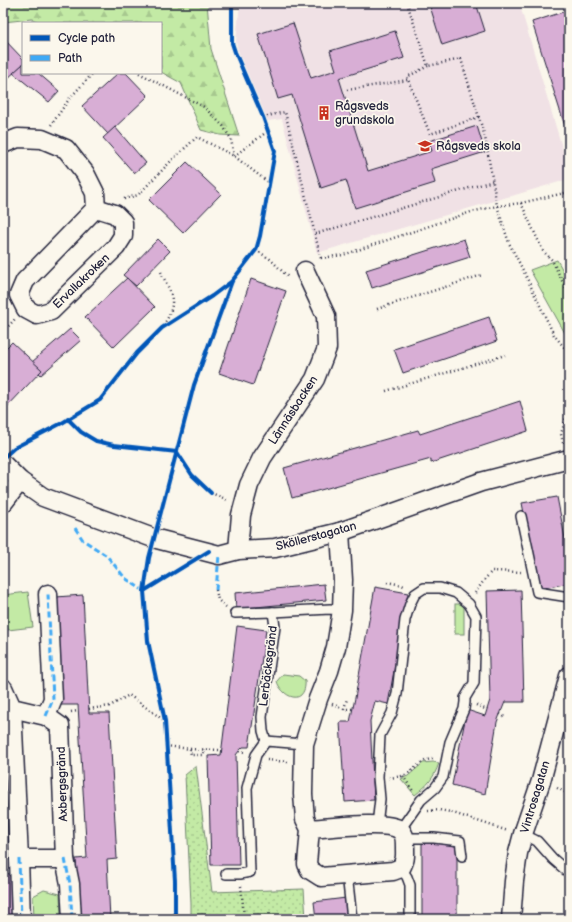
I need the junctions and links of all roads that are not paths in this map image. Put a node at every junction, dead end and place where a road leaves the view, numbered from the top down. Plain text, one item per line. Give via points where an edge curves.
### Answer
1 (3, 144) edge
2 (96, 208) junction
3 (305, 272) road end
4 (566, 451) edge
5 (3, 464) edge
6 (20, 481) junction
7 (3, 503) edge
8 (521, 516) dead end
9 (340, 532) junction
10 (238, 550) junction
11 (48, 594) dead end
12 (569, 597) edge
13 (342, 610) junction
14 (273, 612) junction
15 (235, 613) road end
16 (569, 676) edge
17 (3, 688) edge
18 (12, 708) junction
19 (46, 716) junction
20 (563, 725) edge
21 (266, 741) junction
22 (304, 744) junction
23 (377, 824) junction
24 (310, 829) junction
25 (517, 833) junction
26 (402, 834) junction
27 (462, 856) dead end
28 (19, 859) junction
29 (65, 859) junction
30 (401, 868) junction
31 (569, 873) edge
32 (226, 874) dead end
33 (347, 874) junction
34 (21, 919) edge
35 (72, 919) edge
36 (352, 919) edge
37 (410, 919) edge
38 (511, 919) edge

1 - 2 street via 18,138 42,139 66,149 85,173 94,193
2 - 2 street, Ervallakroken via 25,281 19,295 26,309 37,315 51,311 116,248 123,236 123,222 115,214
3 - 10 street, Lännäsbacken via 326,316 327,348 315,379 262,458 249,485 241,515
4 - 9 street, Sköllerstagatan
5 - 6 street, Sköllerstagatan
6 - 7 street
6 - 10 street, Sköllerstagatan via 43,498 153,538 219,554
8 - 12 lane via 537,592
9 - 10 street, Sköllerstagatan via 275,548
9 - 13 street
11 - 19 street via 52,699
13 - 14 lane, Lerbäcksgränd
13 - 22 street via 336,647
14 - 15 lane
14 - 21 lane, Lerbäcksgränd via 275,627 262,717
16 - 20 street, Vintrosagatan
17 - 18 street
18 - 19 street, Axbergsgränd
18 - 28 street
19 - 29 street, Axbergsgränd via 60,726
20 - 25 street, Vintrosagatan
21 - 22 lane
21 - 32 lane via 256,755 247,788 250,872
22 - 24 street via 303,794 305,819
23 - 24 street
23 - 26 street via 392,827
23 - 26 lane via 380,799 380,735 392,713 405,620 416,594 424,588 440,588 456,593 469,604 476,616 474,683 465,698 464,709 450,742 443,777 421,800
24 - 33 street via 307,864 310,870 321,877
25 - 31 lane via 537,841
25 - 38 street, Vintrosagatan via 518,853
26 - 27 lane via 460,840
26 - 30 street via 405,859
28 - 29 street
28 - 34 street
29 - 35 street, Axbergsgränd via 70,884
30 - 33 street via 393,871
30 - 37 lane via 410,885
33 - 36 lane

